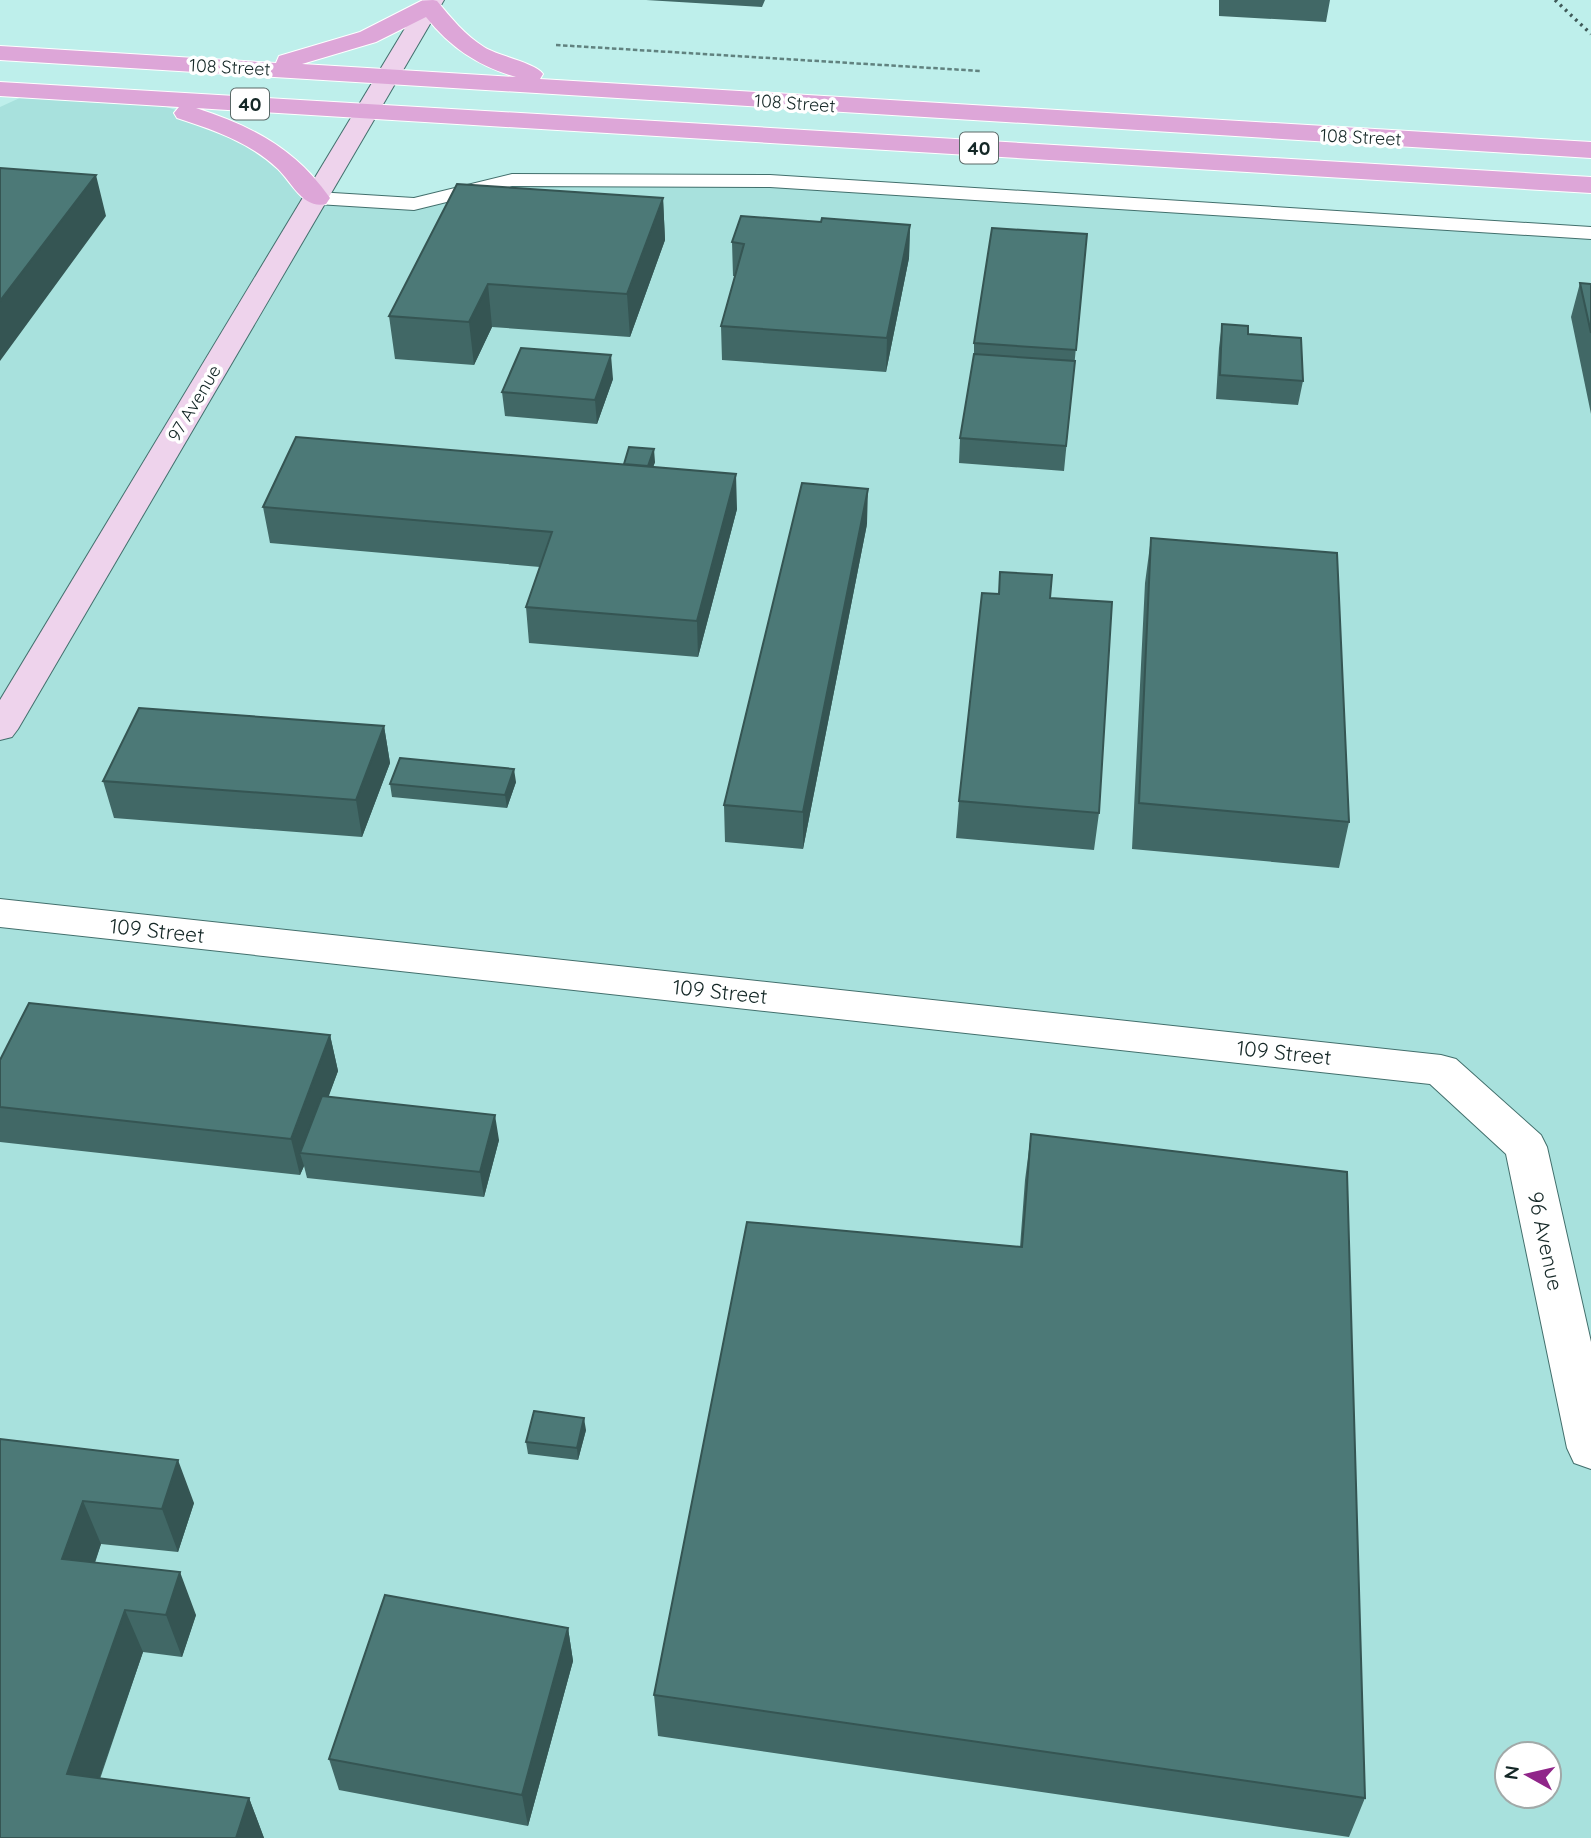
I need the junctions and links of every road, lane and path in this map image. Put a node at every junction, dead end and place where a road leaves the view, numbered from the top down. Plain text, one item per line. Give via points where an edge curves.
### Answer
1 (431, 3) edge
2 (0, 53) edge
3 (216, 67) junction
4 (387, 76) junction
5 (0, 89) edge
6 (643, 94) junction
7 (134, 97) junction
8 (366, 111) junction
9 (1591, 150) edge
10 (1591, 186) edge
11 (317, 198) junction
12 (1591, 233) edge
13 (0, 729) edge
14 (0, 913) edge
15 (1441, 1070) joint
16 (1591, 1448) edge

1 - 3 main road via 368,37 293,61
1 - 4 street, 97 Avenue
1 - 6 main road via 457,40 484,58 541,77
2 - 3 main road, 108 Street / 40
3 - 4 main road, 108 Street / 40
4 - 6 main road, 108 Street / 40
4 - 8 street, 97 Avenue
5 - 7 main road, 108 Street / 40
6 - 9 main road, 108 Street / 40
7 - 8 main road, 108 Street / 40
7 - 11 main road via 227,126 260,142 278,153
8 - 10 main road, 108 Street / 40
8 - 11 street, 97 Avenue
11 - 12 lane via 414,204 512,180 770,181
11 - 13 street, 97 Avenue
14 - 15 street, 109 Street
15 - 16 street, 96 Avenue via 1526,1147

